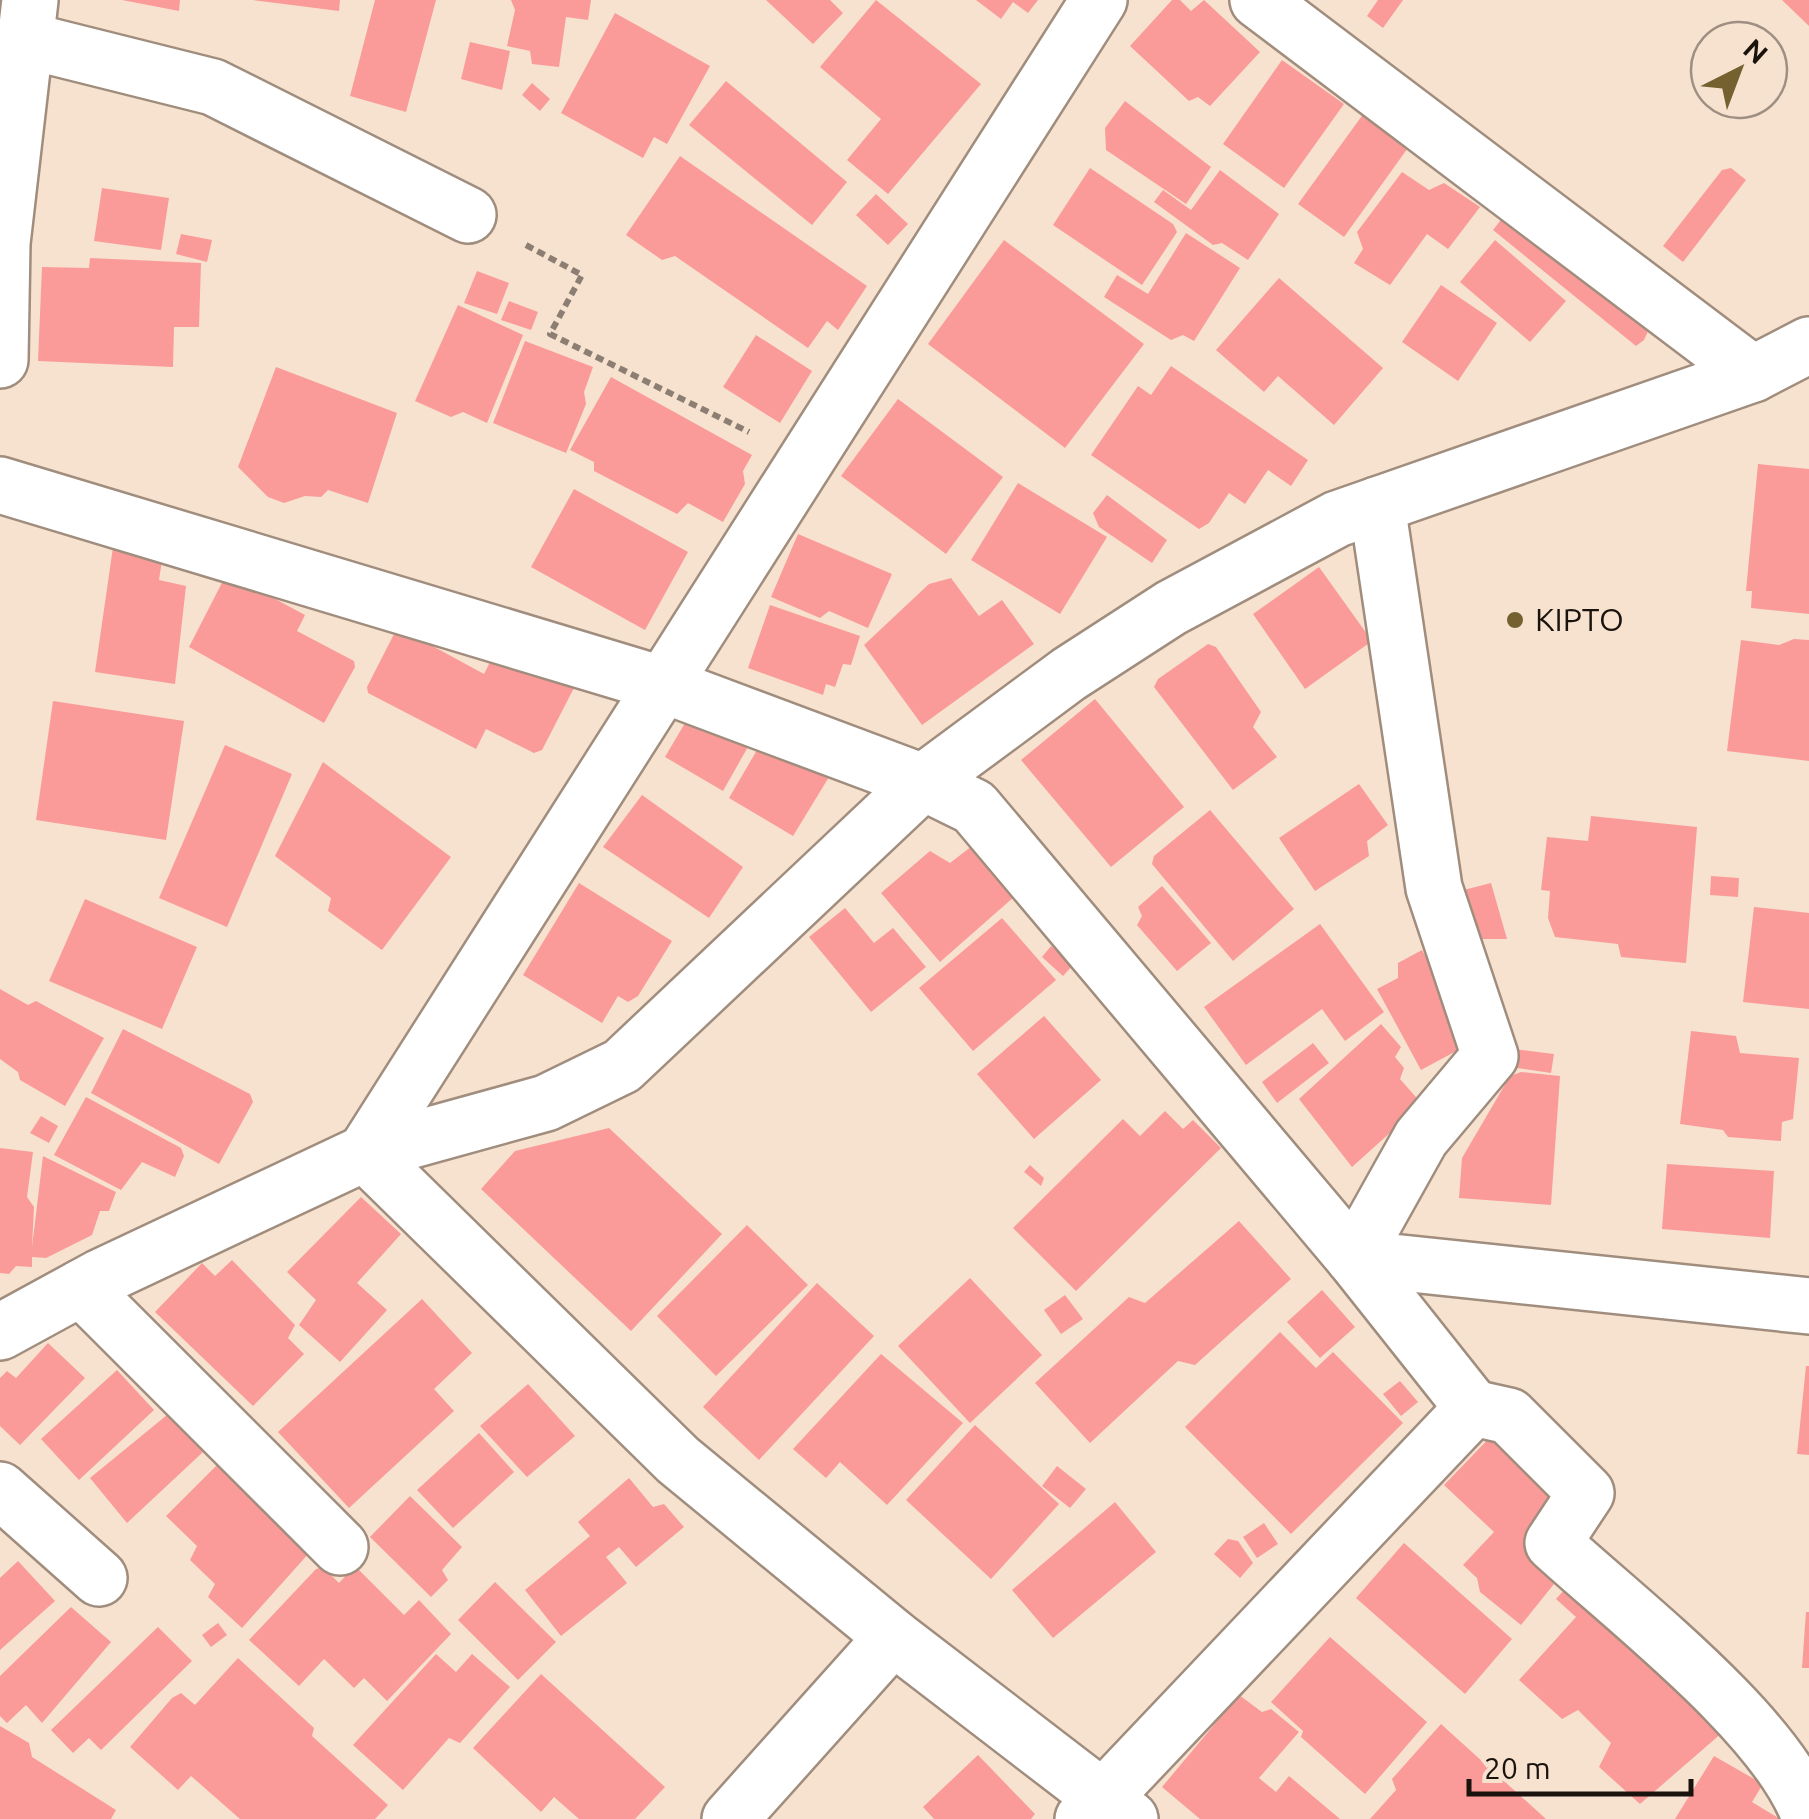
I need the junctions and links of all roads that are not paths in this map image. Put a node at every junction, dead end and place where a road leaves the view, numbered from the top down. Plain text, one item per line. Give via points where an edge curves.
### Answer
1 (1098, 0) edge
2 (1258, 0) edge
3 (27, 20) edge
4 (468, 215) road end
5 (1809, 345) edge
6 (0, 360) edge
7 (1754, 374) junction
8 (0, 485) edge
9 (1377, 505) junction
10 (661, 684) junction
11 (923, 782) junction
12 (365, 1152) junction
13 (1354, 1258) junction
14 (81, 1288) junction
15 (1809, 1306) edge
16 (0, 1332) edge
17 (1473, 1408) junction
18 (0, 1490) edge
19 (340, 1547) dead end
20 (100, 1578) dead end
21 (894, 1637) junction
22 (1104, 1813) edge
23 (1809, 1815) edge
24 (730, 1819) edge

1 - 10 street
2 - 7 street
3 - 4 street via 213,87
3 - 6 street via 2,243
5 - 7 street
7 - 9 street
8 - 10 street
9 - 11 street via 1337,519 1171,608
9 - 13 street via 1434,888 1490,1056 1421,1138
10 - 11 street
10 - 12 street
11 - 12 street via 622,1066 546,1104
11 - 13 street via 974,806
12 - 14 street
12 - 21 street via 678,1460
13 - 15 street
13 - 17 street
14 - 16 street
14 - 19 street
17 - 22 street
17 - 23 street via 1509,1416 1586,1493 1553,1543 1751,1725
18 - 20 street
21 - 22 street
21 - 24 street

